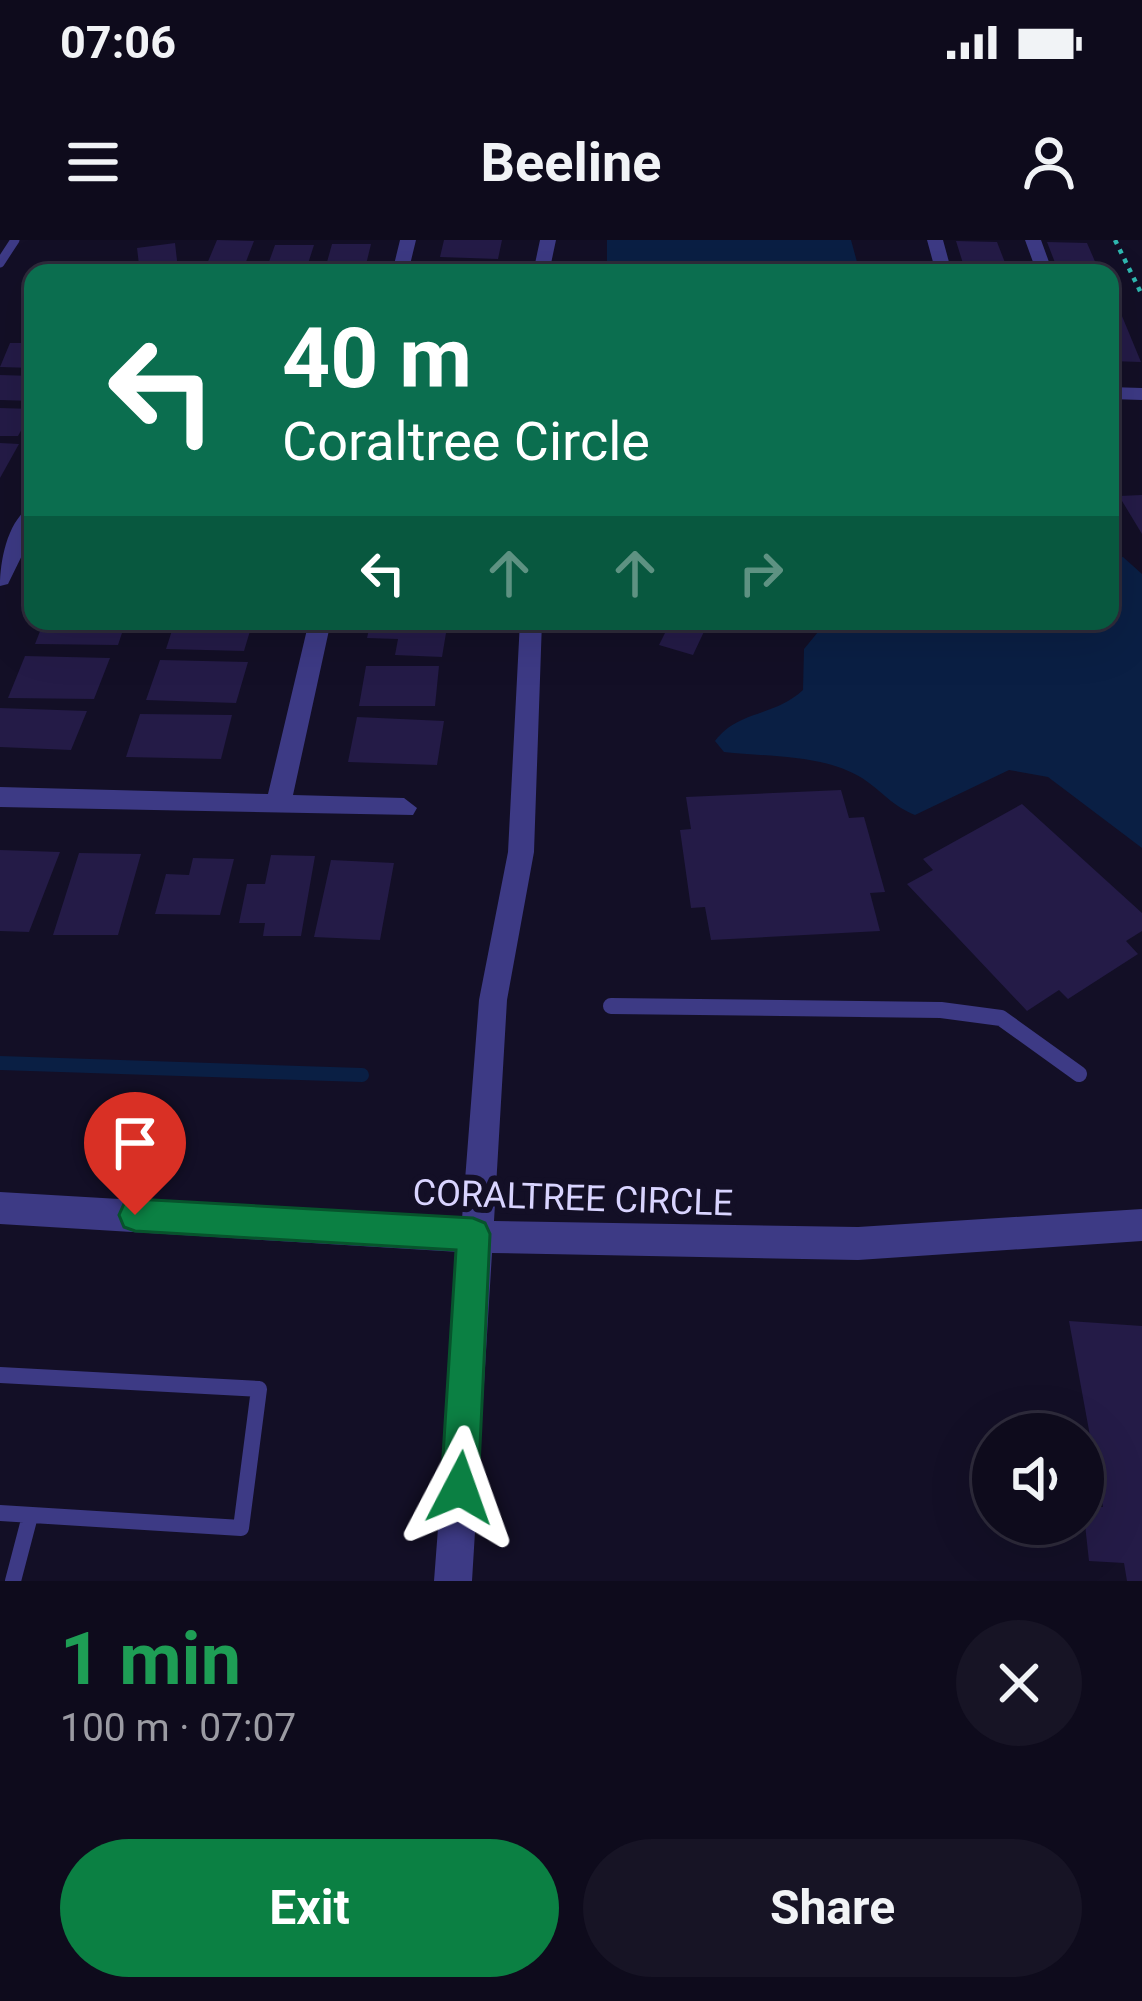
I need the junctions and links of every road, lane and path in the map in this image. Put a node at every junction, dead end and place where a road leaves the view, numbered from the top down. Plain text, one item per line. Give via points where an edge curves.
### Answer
1 (15, 240) edge
2 (1115, 240) edge
3 (0, 263) edge
4 (1142, 295) edge
5 (24, 530) edge
6 (0, 579) edge
7 (318, 630) edge
8 (532, 630) edge
9 (0, 797) edge
10 (278, 805) junction
11 (404, 808) dead end
12 (611, 1006) dead end
13 (1079, 1074) dead end
14 (0, 1208) edge
15 (1142, 1225) edge
16 (473, 1234) junction
17 (0, 1376) edge
18 (0, 1513) edge
19 (30, 1516) junction
20 (13, 1581) edge
21 (453, 1581) edge

1 - 3 lane
2 - 4 path
5 - 6 street
7 - 10 street
8 - 16 street via 521,852 493,1000
9 - 10 street
10 - 11 street
12 - 13 lane via 941,1010 1001,1018
14 - 16 street, CORALTREE CIRCLE
15 - 16 street, CORALTREE CIRCLE via 835,1245
16 - 21 street
17 - 19 lane via 260,1389 242,1528
18 - 19 lane
19 - 20 lane

